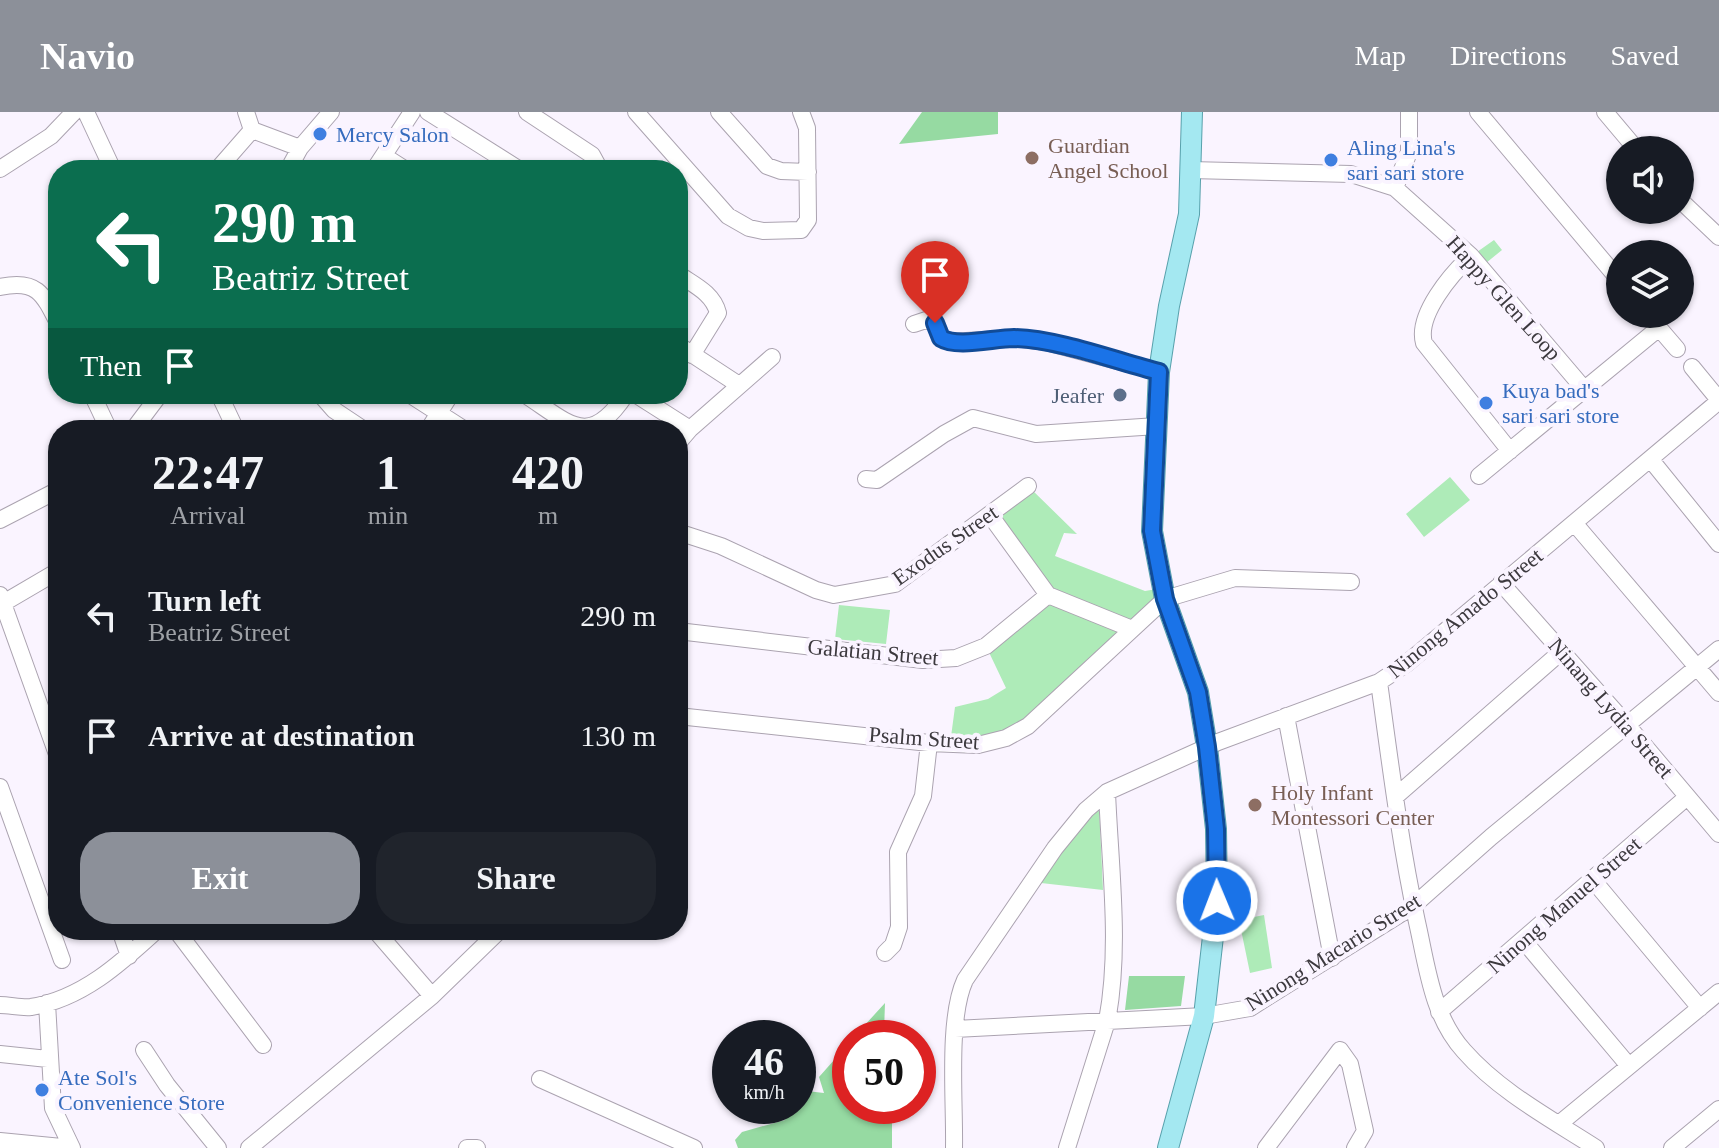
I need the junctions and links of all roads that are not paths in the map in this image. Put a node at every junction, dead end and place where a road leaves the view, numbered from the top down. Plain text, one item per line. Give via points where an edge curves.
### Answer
1 (74, 112) edge
2 (86, 112) edge
3 (246, 112) edge
4 (331, 112) edge
5 (412, 112) edge
6 (428, 112) edge
7 (527, 112) edge
8 (636, 112) edge
9 (719, 112) edge
10 (801, 112) edge
11 (1192, 112) edge
12 (1409, 112) edge
13 (1478, 112) edge
14 (1605, 112) edge
15 (252, 130) junction
16 (1625, 136) edge
17 (108, 160) edge
18 (226, 160) edge
19 (288, 160) edge
20 (294, 160) edge
21 (381, 160) edge
22 (504, 160) edge
23 (595, 160) edge
24 (678, 160) edge
25 (0, 169) edge
26 (1190, 170) junction
27 (688, 171) edge
28 (808, 172) junction
29 (1395, 188) junction
30 (1694, 213) edge
31 (1719, 237) edge
32 (1471, 256) junction
33 (1606, 264) edge
34 (688, 281) edge
35 (0, 287) edge
36 (48, 306) edge
37 (914, 324) dead end
38 (1659, 328) joint
39 (688, 347) edge
40 (1677, 349) dead end
41 (688, 352) edge
42 (772, 357) dead end
43 (1692, 367) dead end
44 (1159, 372) junction
45 (739, 385) junction
46 (1585, 390) junction
47 (1719, 400) edge
48 (329, 404) edge
49 (424, 404) edge
50 (444, 404) edge
51 (540, 404) edge
52 (618, 404) edge
53 (651, 404) edge
54 (438, 413) junction
55 (349, 420) edge
56 (434, 420) edge
57 (449, 420) edge
58 (565, 420) edge
59 (605, 420) edge
60 (676, 420) edge
61 (1157, 426) junction
62 (690, 429) joint
63 (688, 431) edge
64 (1510, 451) junction
65 (1651, 460) junction
66 (1479, 476) dead end
67 (866, 479) dead end
68 (1028, 486) dead end
69 (48, 495) edge
70 (990, 515) junction
71 (0, 520) edge
72 (1575, 524) junction
73 (688, 535) edge
74 (1719, 544) edge
75 (48, 576) edge
76 (1351, 582) dead end
77 (1501, 583) junction
78 (1048, 595) junction
79 (1165, 599) junction
80 (1, 601) edge
81 (1132, 629) junction
82 (688, 632) edge
83 (1719, 649) edge
84 (1562, 651) junction
85 (1697, 668) junction
86 (1379, 682) junction
87 (1719, 693) edge
88 (1286, 716) junction
89 (688, 717) edge
90 (1627, 725) junction
91 (48, 730) edge
92 (929, 743) junction
93 (1207, 747) junction
94 (0, 787) edge
95 (1107, 792) junction
96 (1395, 797) junction
97 (1687, 797) junction
98 (1719, 834) edge
99 (1593, 880) junction
100 (1413, 906) junction
101 (48, 921) edge
102 (55, 940) edge
103 (123, 940) edge
104 (146, 940) edge
105 (184, 940) edge
106 (384, 940) edge
107 (490, 940) edge
108 (1523, 940) junction
109 (885, 953) dead end
110 (129, 956) junction
111 (1332, 958) junction
112 (62, 960) dead end
113 (1719, 992) edge
114 (432, 996) junction
115 (1, 1001) edge
116 (47, 1003) junction
117 (1700, 1008) junction
118 (1439, 1012) junction
119 (1204, 1016) junction
120 (1107, 1021) junction
121 (955, 1029) junction
122 (263, 1045) dead end
123 (144, 1050) dead end
124 (0, 1054) edge
125 (48, 1059) junction
126 (1629, 1066) junction
127 (540, 1079) dead end
128 (1719, 1109) edge
129 (1559, 1124) junction
130 (0, 1141) edge
131 (676, 1145) edge
132 (72, 1148) edge
133 (218, 1148) edge
134 (249, 1148) edge
135 (467, 1148) edge
136 (477, 1148) edge
137 (694, 1148) edge
138 (954, 1148) edge
139 (1067, 1148) edge
140 (1168, 1148) edge
141 (1266, 1148) edge
142 (1355, 1148) edge
143 (1596, 1148) edge
144 (1672, 1148) edge

1 - 25 street via 51,136
2 - 17 street
3 - 15 street
4 - 20 street
5 - 21 street
6 - 22 street
7 - 23 street
8 - 24 street
9 - 28 street via 767,166
10 - 28 street via 807,128
11 - 26 main road
12 - 29 street via 1409,152
13 - 33 street
14 - 16 street
15 - 18 street
15 - 19 street
26 - 29 street, Happy Glen Loop via 1351,174
26 - 44 main road via 1189,214
27 - 28 street via 738,223 781,232 805,228
29 - 32 street, Happy Glen Loop
30 - 31 street
32 - 46 street, Happy Glen Loop
32 - 64 street via 1451,273 1421,334
34 - 39 street via 716,302 718,313
35 - 36 street via 29,284
37 - 44 street via 935,323 941,338 950,342 1046,342
38 - 40 street
38 - 46 street
41 - 45 street
42 - 45 street
43 - 47 street
44 - 61 main road
45 - 62 street
46 - 64 street
47 - 65 street, Ninong Amado Street
48 - 55 street
49 - 54 street
50 - 54 street
51 - 58 street
52 - 59 street
53 - 60 street
54 - 56 street
54 - 57 street
61 - 67 street via 1036,434 973,418 877,480
61 - 79 main road via 1152,531
62 - 63 street
64 - 66 street
65 - 72 street, Ninong Amado Street
65 - 74 street
68 - 70 street, Exodus Street
69 - 71 street
70 - 73 street, Exodus Street via 895,584 834,595
70 - 78 street
72 - 77 street, Ninong Amado Street
72 - 85 street
75 - 80 street
76 - 79 street via 1235,578
77 - 84 street, Ninang Lydia Street
77 - 86 street, Ninong Amado Street
78 - 81 street
78 - 82 street, Galatian Street via 986,646 956,658 923,660
79 - 81 street, Psalm Street
79 - 93 main road via 1198,692
80 - 91 street
81 - 92 street, Psalm Street via 1028,726 978,745
83 - 85 street, Ninong Macario Street
84 - 90 street, Ninang Lydia Street
84 - 96 street
85 - 87 street
85 - 90 street, Ninong Macario Street
86 - 88 street, Ninong Amado Street
86 - 96 street
88 - 93 street, Ninong Amado Street
88 - 111 street
89 - 92 street, Psalm Street
90 - 97 street, Ninang Lydia Street
90 - 100 street, Ninong Macario Street
92 - 109 street via 923,796 898,852 899,927
93 - 95 street, Ninong Amado Street
93 - 119 main road via 1217,901
94 - 101 street
95 - 120 street via 1113,961
95 - 121 street, Ninong Amado Street via 1055,848 965,980
96 - 100 street
97 - 98 street, Ninang Lydia Street
97 - 99 street, Ninong Manuel Street
99 - 108 street, Ninong Manuel Street
99 - 117 street
100 - 111 street, Ninong Macario Street
100 - 118 street
102 - 112 street
103 - 110 street
104 - 110 street
105 - 122 street
106 - 114 street
107 - 114 street
108 - 118 street, Ninong Manuel Street
108 - 126 street
110 - 116 street via 86,986
111 - 119 street, Ninong Macario Street via 1250,1008
113 - 117 street
114 - 134 street
115 - 116 street via 28,1008
116 - 125 street
117 - 126 street
118 - 129 street via 1465,1053
119 - 120 street, Ninong Macario Street
119 - 140 main road
120 - 121 street, Ninong Macario Street
120 - 139 street
121 - 138 street, Ninong Amado Street
123 - 133 street
124 - 125 street
125 - 132 street via 53,1108
126 - 129 street
127 - 131 street
128 - 144 street
129 - 143 street
130 - 132 street
131 - 137 street
135 - 136 street
141 - 142 street via 1340,1050 1350,1064 1365,1131

